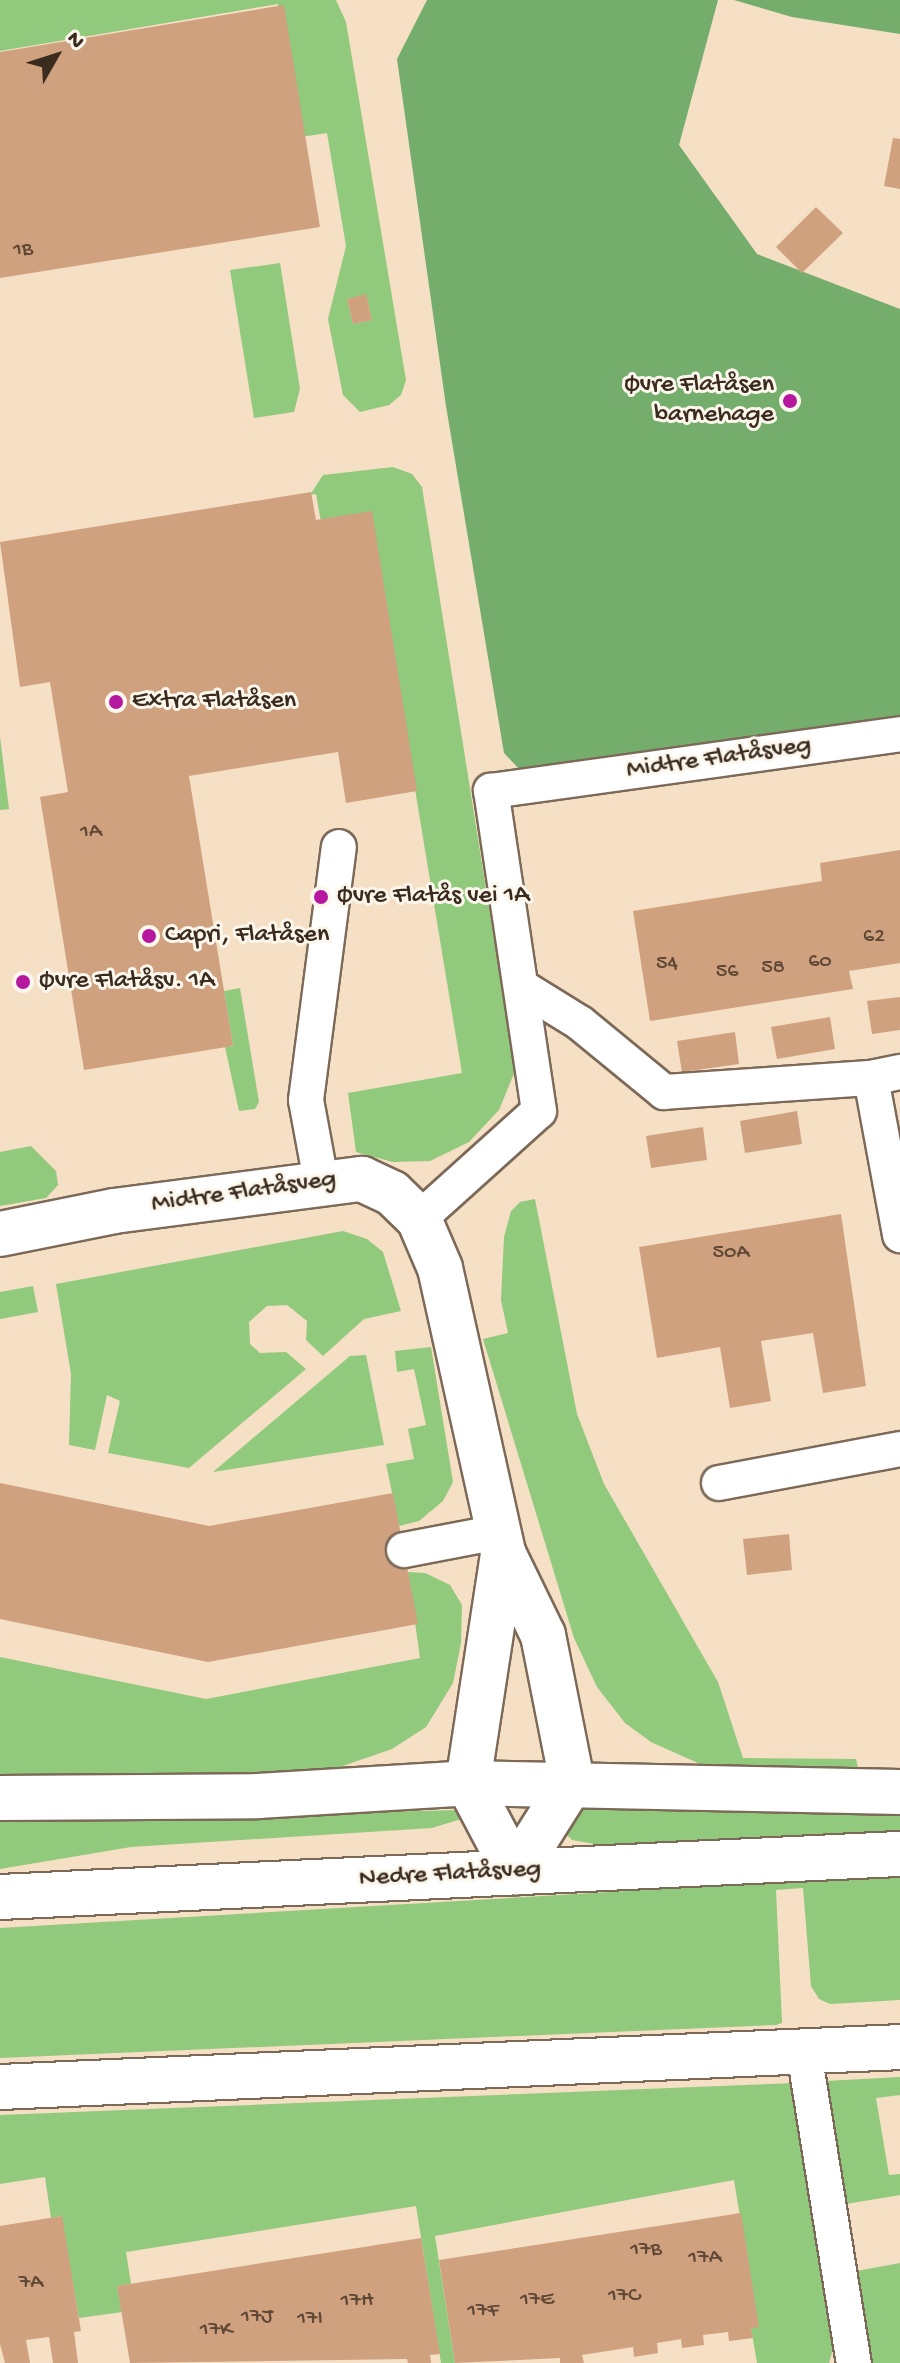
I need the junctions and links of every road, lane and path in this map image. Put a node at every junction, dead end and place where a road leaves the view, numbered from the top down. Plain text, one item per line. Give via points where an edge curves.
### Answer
1 (900, 734) edge
2 (339, 847) dead end
3 (525, 989) junction
4 (886, 1075) edge
5 (321, 1181) junction
6 (419, 1219) junction
7 (0, 1234) edge
8 (900, 1235) edge
9 (900, 1449) edge
10 (719, 1483) dead end
11 (500, 1543) junction
12 (404, 1550) dead end
13 (572, 1782) junction
14 (468, 1783) junction
15 (881, 1792) edge
16 (0, 1798) edge
17 (886, 1854) edge
18 (515, 1872) junction
19 (0, 1897) edge
20 (900, 2047) edge
21 (804, 2052) junction
22 (0, 2087) edge
23 (854, 2363) edge

1 - 3 lane, Midtre Flatåsveg via 491,791
2 - 5 lane via 306,1100
3 - 4 lane via 580,1023 664,1092
3 - 6 lane via 539,1111
4 - 8 lane
5 - 6 street, Midtre Flatåsveg via 362,1179 392,1193
5 - 7 street, Midtre Flatåsveg via 114,1211
6 - 11 street, Midtre Flatåsveg via 440,1268
9 - 10 lane
11 - 12 lane
11 - 13 street, Midtre Flatåsveg via 543,1635
11 - 14 street, Midtre Flatåsveg
13 - 14 street
13 - 15 street
13 - 18 street
14 - 16 street via 258,1796
14 - 18 street
17 - 18 street, Nedre Flatåsveg
18 - 19 street, Nedre Flatåsveg
20 - 21 street
21 - 22 street
21 - 23 lane

